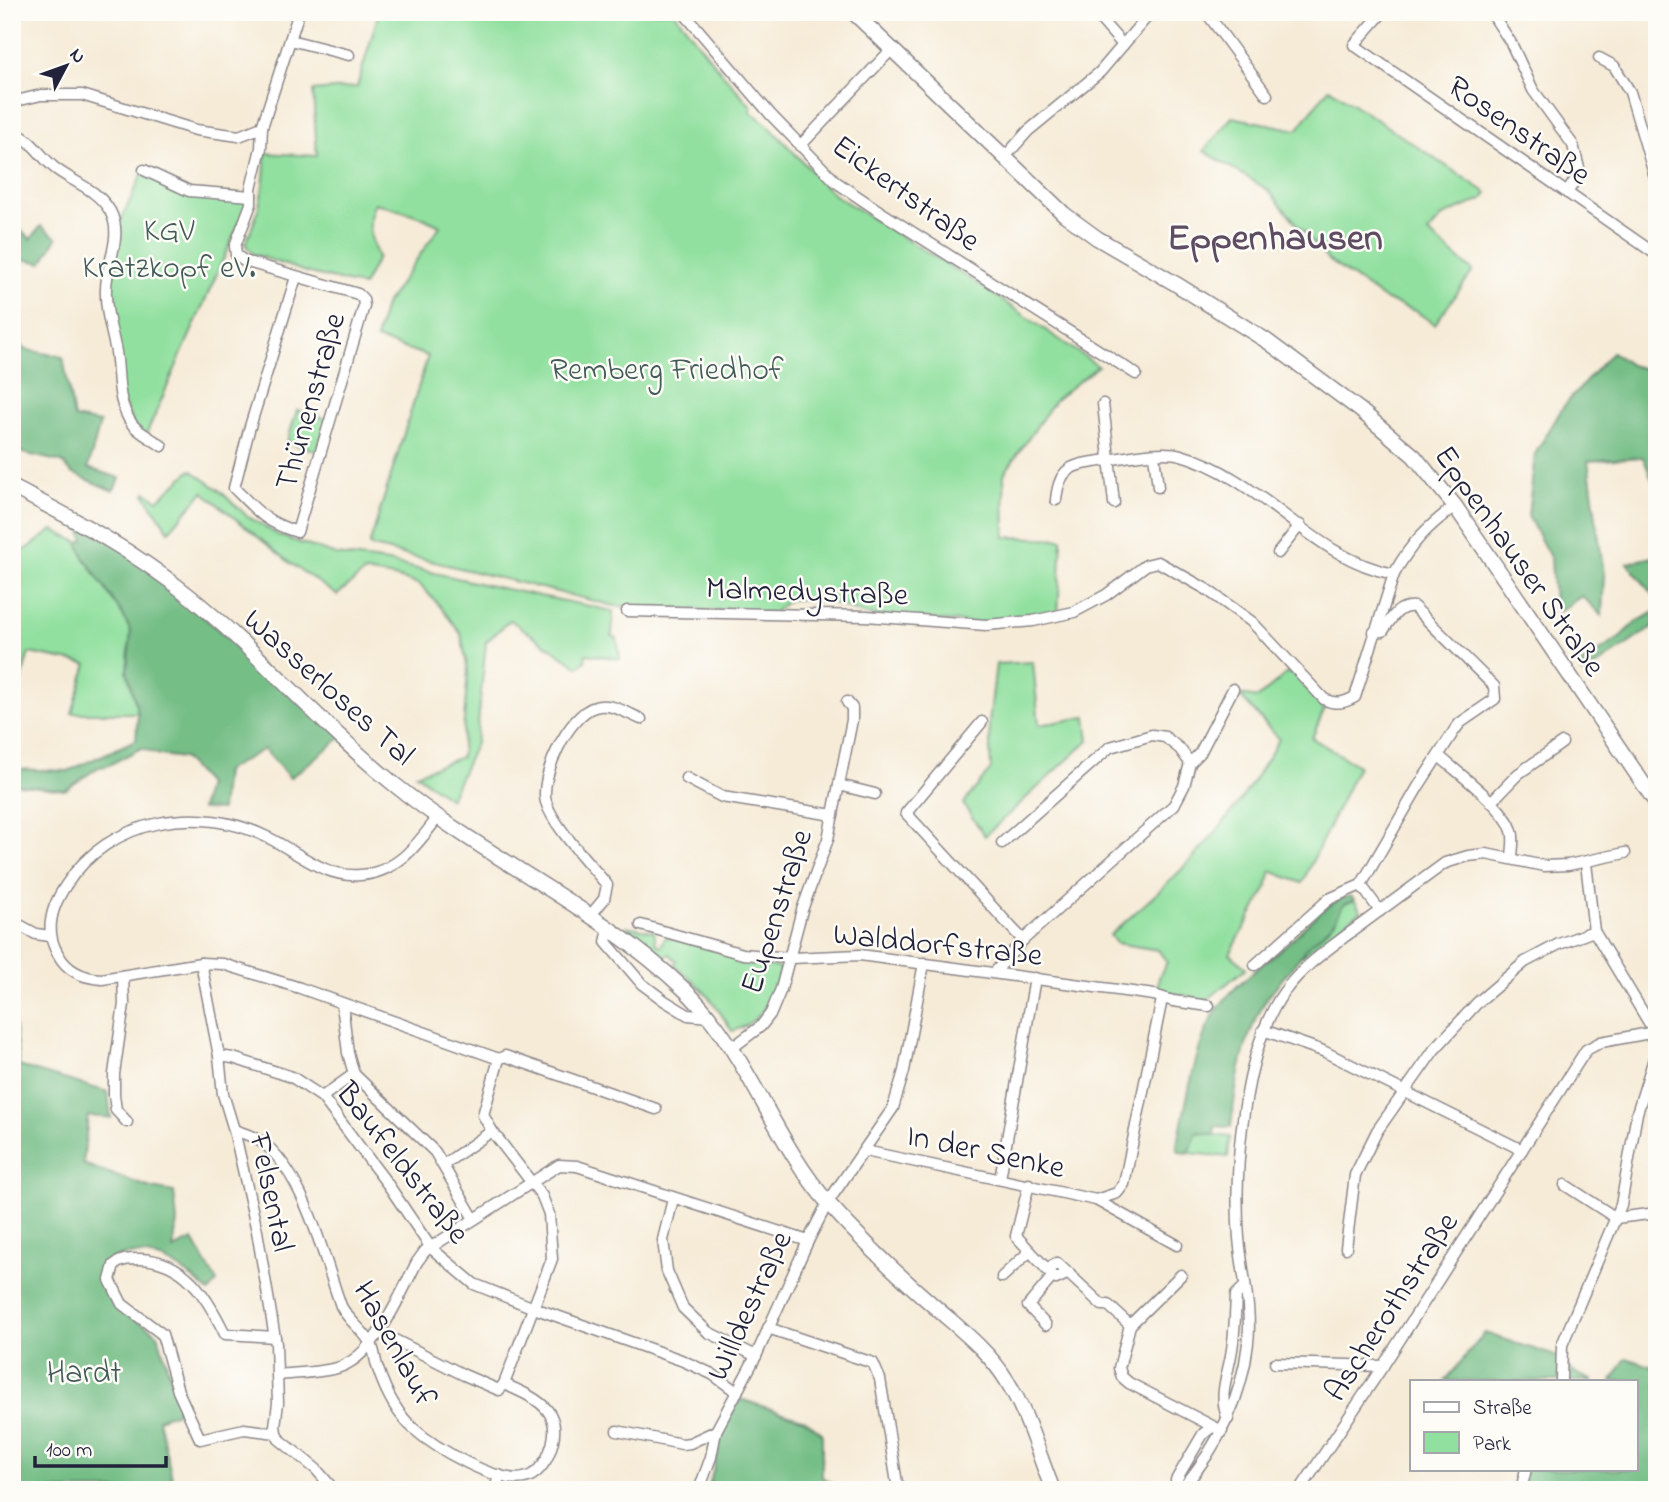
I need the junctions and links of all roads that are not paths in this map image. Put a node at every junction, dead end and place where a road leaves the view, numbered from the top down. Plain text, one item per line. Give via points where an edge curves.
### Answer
1 (299, 12) edge
2 (853, 12) edge
3 (1094, 12) edge
4 (1151, 12) edge
5 (1206, 12) edge
6 (1383, 12) edge
7 (1491, 12) edge
8 (686, 13) edge
9 (290, 40) junction
10 (1123, 45) junction
11 (892, 49) junction
12 (349, 55) dead end
13 (1599, 58) dead end
14 (1267, 95) dead end
15 (12, 102) edge
16 (262, 127) junction
17 (12, 132) edge
18 (43, 139) dead end
19 (29, 141) junction
20 (800, 146) junction
21 (1003, 158) junction
22 (144, 170) dead end
23 (1657, 184) edge
24 (1566, 193) junction
25 (251, 196) junction
26 (1656, 253) edge
27 (296, 277) junction
28 (1136, 374) dead end
29 (1103, 404) dead end
30 (162, 446) dead end
31 (1154, 455) junction
32 (1109, 460) junction
33 (12, 487) edge
34 (1158, 487) dead end
35 (1056, 500) dead end
36 (1114, 503) dead end
37 (1455, 506) junction
38 (1300, 525) junction
39 (1278, 553) dead end
40 (1394, 574) junction
41 (627, 611) dead end
42 (1374, 632) junction
43 (1233, 689) dead end
44 (847, 702) dead end
45 (641, 719) dead end
46 (982, 722) dead end
47 (1562, 743) dead end
48 (1439, 756) junction
49 (1189, 763) junction
50 (686, 778) dead end
51 (839, 785) junction
52 (875, 794) dead end
53 (1491, 802) junction
54 (1657, 804) edge
55 (833, 816) junction
56 (438, 817) junction
57 (1002, 843) dead end
58 (1625, 853) dead end
59 (1512, 858) junction
60 (1586, 863) junction
61 (1362, 886) junction
62 (1380, 911) junction
63 (590, 916) junction
64 (12, 921) edge
65 (641, 925) dead end
66 (609, 929) junction
67 (663, 931) junction
68 (1594, 932) junction
69 (50, 936) junction
70 (1023, 940) junction
71 (660, 943) dead end
72 (791, 958) junction
73 (201, 963) junction
74 (924, 963) junction
75 (1255, 965) dead end
76 (995, 972) junction
77 (123, 976) junction
78 (1035, 978) junction
79 (1162, 999) junction
80 (342, 1004) junction
81 (1209, 1006) dead end
82 (709, 1017) junction
83 (1263, 1030) junction
84 (1656, 1032) edge
85 (732, 1048) junction
86 (1657, 1049) edge
87 (219, 1056) junction
88 (499, 1059) junction
89 (354, 1074) junction
90 (1404, 1091) junction
91 (322, 1097) junction
92 (656, 1109) dead end
93 (127, 1122) dead end
94 (234, 1130) junction
95 (492, 1131) junction
96 (1522, 1150) junction
97 (865, 1151) junction
98 (443, 1165) junction
99 (1000, 1180) junction
100 (531, 1181) junction
101 (1029, 1184) junction
102 (1565, 1185) dead end
103 (673, 1199) junction
104 (1096, 1200) junction
105 (828, 1202) junction
106 (1657, 1213) edge
107 (474, 1219) junction
108 (1616, 1219) junction
109 (808, 1241) junction
110 (1177, 1245) dead end
111 (431, 1248) junction
112 (1346, 1248) dead end
113 (1029, 1252) junction
114 (1050, 1273) junction
115 (1181, 1275) dead end
116 (1002, 1278) dead end
117 (534, 1308) junction
118 (1046, 1325) dead end
119 (1130, 1325) junction
120 (768, 1328) junction
121 (379, 1332) junction
122 (275, 1337) junction
123 (371, 1343) junction
124 (756, 1356) junction
125 (1275, 1363) dead end
126 (1383, 1366) junction
127 (278, 1375) junction
128 (1561, 1380) edge
129 (504, 1384) junction
130 (737, 1392) junction
131 (1217, 1429) junction
132 (617, 1431) dead end
133 (716, 1431) junction
134 (276, 1433) junction
135 (1526, 1470) edge
136 (499, 1475) junction
137 (334, 1490) edge
138 (495, 1490) edge
139 (699, 1490) edge
140 (902, 1490) edge
141 (1053, 1490) edge
142 (1179, 1490) edge
143 (1300, 1490) edge
144 (1521, 1490) edge

1 - 9 street, Thünenstraße
2 - 11 main road, Eppenhauser Straße
3 - 10 street
4 - 10 street
5 - 14 street
6 - 24 street, Rosenstraße via 1354,45
7 - 24 street via 1533,90 1573,145 1580,172
8 - 20 street, Eickertstraße
9 - 12 street
9 - 16 street, Thünenstraße
10 - 21 street via 1100,72 1028,131
11 - 20 street
11 - 21 main road, Eppenhauser Straße
13 - 23 street via 1614,66 1630,92
15 - 16 street via 41,95 82,96 196,130 239,136
16 - 25 street, Thünenstraße
17 - 19 street
18 - 19 street
19 - 30 street via 46,161 99,196 111,213 116,231 106,289 107,312 119,394 134,426
20 - 28 street, Eickertstraße via 836,182
21 - 37 main road, Eppenhauser Straße via 1097,238 1245,327 1360,410 1414,456
22 - 25 street via 188,191
24 - 26 street, Rosenstraße
25 - 27 street, Thünenstraße via 236,255
27 - 27 street, Thünenstraße via 358,294 364,306 297,532 264,518 234,488
29 - 32 street
31 - 32 street
31 - 34 street
31 - 38 street via 1181,455 1209,466
32 - 35 street via 1077,464 1064,471
32 - 36 street
33 - 56 main road, Wasserloses Tal via 123,547 191,597 393,783
37 - 40 street via 1414,542
37 - 54 main road, Eppenhauser Straße
38 - 39 street
38 - 40 street via 1338,554
40 - 42 street
41 - 42 street, Malmedystraße via 866,616 986,625 1034,621 1074,612 1107,595 1146,565 1162,562 1252,622 1331,703 1354,697
42 - 48 street via 1383,631 1398,610 1414,607 1493,686 1495,699 1460,723
43 - 49 street via 1200,753
44 - 51 street, Eupenstraße via 852,720
45 - 63 street via 607,706 585,711 569,729 544,786 548,809 607,885 604,899
46 - 70 street via 906,813
47 - 53 street via 1518,774
48 - 53 street
48 - 61 street
49 - 57 street via 1165,737 1152,735 1110,747
49 - 70 street via 1174,805
50 - 55 street, Eupenstraße via 722,797
51 - 52 street
51 - 55 street, Eupenstraße
53 - 59 street via 1513,833
55 - 72 street, Eupenstraße
56 - 63 main road, Wasserloses Tal
56 - 69 street via 415,849 366,875 329,871 270,838 222,822 180,819 150,825 104,845 77,869 53,908
58 - 60 street
59 - 60 street via 1544,866
59 - 62 street via 1486,854 1445,863
60 - 68 street
61 - 62 street
61 - 75 street via 1329,899
62 - 83 street via 1302,972 1285,991
63 - 66 main road, Wasserloses Tal
64 - 69 street
65 - 67 street, Walddorfstraße
66 - 82 main road, Wasserloses Tal via 685,991
66 - 82 street via 606,942 642,984 688,1015
67 - 71 street
67 - 72 street, Walddorfstraße via 743,954
68 - 84 street
68 - 90 street via 1525,962 1478,1002
69 - 77 street via 62,960 77,973 102,979
70 - 76 street
72 - 74 street, Walddorfstraße via 860,955
72 - 85 street, Eupenstraße via 771,1013
73 - 77 street
73 - 80 street via 223,964
73 - 87 street, Felsental
74 - 76 street, Walddorfstraße
74 - 97 street, Willdestraße via 904,1072 892,1108
76 - 78 street, Walddorfstraße
77 - 93 street via 114,1095 116,1110
78 - 79 street, Walddorfstraße
78 - 99 street
79 - 81 street, Walddorfstraße
79 - 104 street, In der Senke via 1124,1184 1118,1193
80 - 88 street
80 - 89 street
82 - 85 main road, Wasserloses Tal
83 - 90 street via 1323,1051
83 - 131 street via 1245,1103 1240,1151 1238,1236 1245,1286 1236,1294 1231,1354 1222,1392 1228,1419
84 - 96 street, Ascherothstraße via 1586,1049
85 - 105 main road, Wasserloses Tal
86 - 108 street via 1637,1113
87 - 91 street, Baufeldstraße via 292,1077
87 - 94 street, Felsental via 223,1094
88 - 92 street via 505,1056
88 - 95 street via 483,1115
89 - 91 street
89 - 98 street
90 - 96 street
90 - 112 street via 1377,1130 1355,1175
91 - 111 street, Baufeldstraße
94 - 122 street, Felsental
94 - 123 street, Hasenlauf via 256,1138 279,1159 300,1194 346,1316
95 - 98 street
95 - 100 street
96 - 126 street, Ascherothstraße
97 - 99 street, In der Senke
97 - 105 street, Willdestraße
98 - 107 street
99 - 101 street, In der Senke
100 - 103 street via 566,1164
100 - 107 street
100 - 117 street via 550,1214 552,1259
101 - 104 street, In der Senke
101 - 113 street via 1016,1232
102 - 108 street
103 - 109 street
103 - 124 street via 663,1240 667,1271 683,1308 708,1332
104 - 110 street, In der Senke
105 - 109 street, Willdestraße
105 - 141 main road, Wasserloses Tal via 883,1260 988,1355 1018,1400
106 - 108 street
107 - 111 street
108 - 128 street via 1562,1345
109 - 120 street, Willdestraße
111 - 117 street, Baufeldstraße via 474,1284
111 - 121 street via 417,1262
113 - 114 street
113 - 116 street
114 - 118 street via 1028,1306
114 - 119 street via 1057,1263
115 - 119 street
117 - 129 street
117 - 130 street, Baufeldstraße via 681,1360
119 - 131 street via 1119,1368 1122,1377
120 - 124 street, Willdestraße
120 - 140 street via 873,1363
121 - 123 street
121 - 129 street, Hasenlauf via 499,1391
122 - 127 street, Felsental
122 - 134 street via 225,1334 200,1288 171,1267 153,1259 125,1259 114,1265 110,1280 122,1304 162,1334 178,1391 200,1439 244,1429
123 - 127 street via 342,1366
123 - 136 street, Hasenlauf via 393,1403 412,1427 439,1449
124 - 130 street, Willdestraße
125 - 126 street
126 - 143 street, Ascherothstraße
127 - 134 street, Felsental
129 - 136 street, Hasenlauf via 543,1405 555,1425 555,1439 538,1471 523,1479
130 - 133 street, Willdestraße
131 - 142 street via 1203,1434 1175,1480
132 - 133 street via 682,1444
133 - 139 street, Willdestraße
134 - 137 street
135 - 144 street
136 - 138 street

